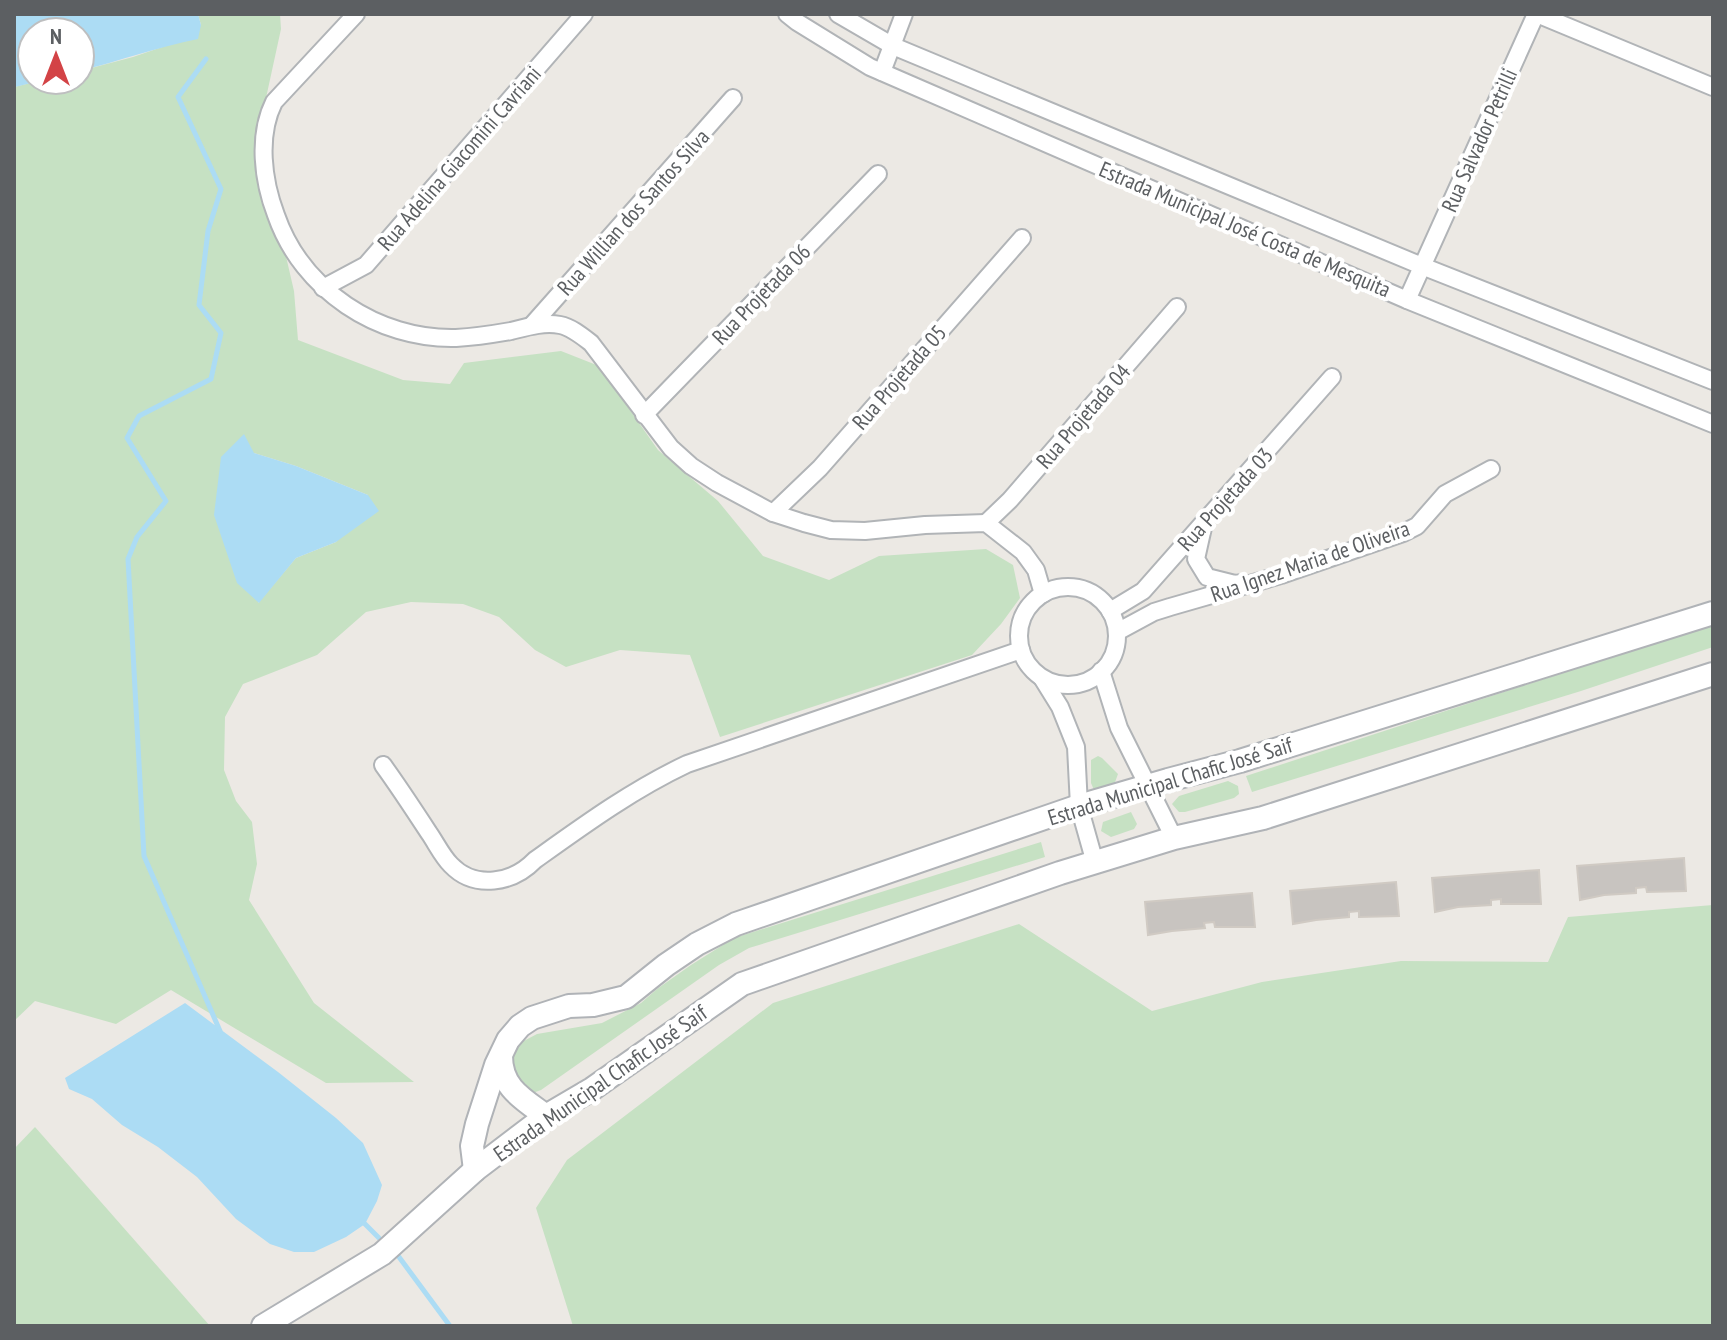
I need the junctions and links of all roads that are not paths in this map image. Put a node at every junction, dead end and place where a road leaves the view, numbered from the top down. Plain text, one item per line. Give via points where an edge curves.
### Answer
1 (356, 14) edge
2 (584, 14) edge
3 (787, 14) edge
4 (838, 14) edge
5 (904, 14) edge
6 (1536, 14) edge
7 (893, 46) junction
8 (882, 72) junction
9 (1713, 87) edge
10 (733, 98) dead end
11 (878, 174) dead end
12 (1022, 238) dead end
13 (1422, 266) junction
14 (323, 288) junction
15 (1407, 300) junction
16 (1177, 307) dead end
17 (532, 325) junction
18 (1332, 377) dead end
19 (1713, 381) edge
20 (644, 415) junction
21 (1713, 424) edge
22 (1491, 469) dead end
23 (773, 513) junction
24 (1205, 522) junction
25 (986, 523) junction
26 (1281, 575) junction
27 (1043, 594) junction
28 (1110, 611) junction
29 (1713, 613) edge
30 (1117, 632) junction
31 (1021, 650) junction
32 (1101, 671) junction
33 (1713, 674) edge
34 (1042, 678) junction
35 (383, 765) dead end
36 (1149, 785) junction
37 (1079, 806) junction
38 (1174, 838) junction
39 (1095, 863) junction
40 (501, 1055) junction
41 (546, 1116) junction
42 (475, 1170) junction
43 (263, 1326) edge

1 - 14 street via 267,115 270,199 285,237
2 - 14 street, Rua Adelina Giacomini Cavriani via 366,265
3 - 8 street, Estrada Municipal José Costa de Mesquita
4 - 7 street, Estrada Municipal José Costa de Mesquita
5 - 7 street
6 - 9 street
6 - 13 street, Rua Salvador Petrilli
7 - 8 street
7 - 13 street, Estrada Municipal José Costa de Mesquita
8 - 15 street, Estrada Municipal José Costa de Mesquita
10 - 17 street, Rua Willian dos Santos Silva
11 - 20 street, Rua Projetada 06
12 - 23 street, Rua Projetada 05 via 820,468
13 - 15 street, Rua Salvador Petrilli
13 - 19 street, Estrada Municipal José Costa de Mesquita
14 - 17 street via 375,322 415,334 467,337
15 - 21 street, Estrada Municipal José Costa de Mesquita
16 - 25 street, Rua Projetada 04
17 - 20 street via 562,325 591,343
18 - 24 street, Rua Projetada 03
20 - 23 street via 691,466
22 - 26 street, Rua Ignez Maria de Oliveira via 1445,494 1417,526
23 - 25 street via 831,530
24 - 26 street via 1196,559 1207,577 1235,584
24 - 28 street, Rua Projetada 03 via 1143,591
25 - 27 street via 1023,552
26 - 30 street, Rua Ignez Maria de Oliveira via 1162,610
27 - 28 street via 1074,587 1095,595
27 - 31 street via 1022,618
28 - 30 street
29 - 36 street, Estrada Municipal Chafic José Saif
30 - 32 street via 1113,653
31 - 34 street
31 - 35 street via 687,764 610,807 518,874 499,880 471,878 451,865
32 - 34 street via 1079,684
32 - 36 street via 1119,728
33 - 38 street, Estrada Municipal Chafic José Saif via 1263,818
34 - 37 street via 1076,747
36 - 37 street, Estrada Municipal Chafic José Saif
36 - 38 street
37 - 39 street
37 - 40 street, Estrada Municipal Chafic José Saif via 736,924 697,944 626,997 532,1018 508,1040
38 - 39 street, Estrada Municipal Chafic José Saif
39 - 41 street, Estrada Municipal Chafic José Saif via 742,984
40 - 41 street via 509,1086
40 - 42 street, Estrada Municipal Chafic José Saif via 472,1146
41 - 42 street, Estrada Municipal Chafic José Saif
42 - 43 street via 382,1254

